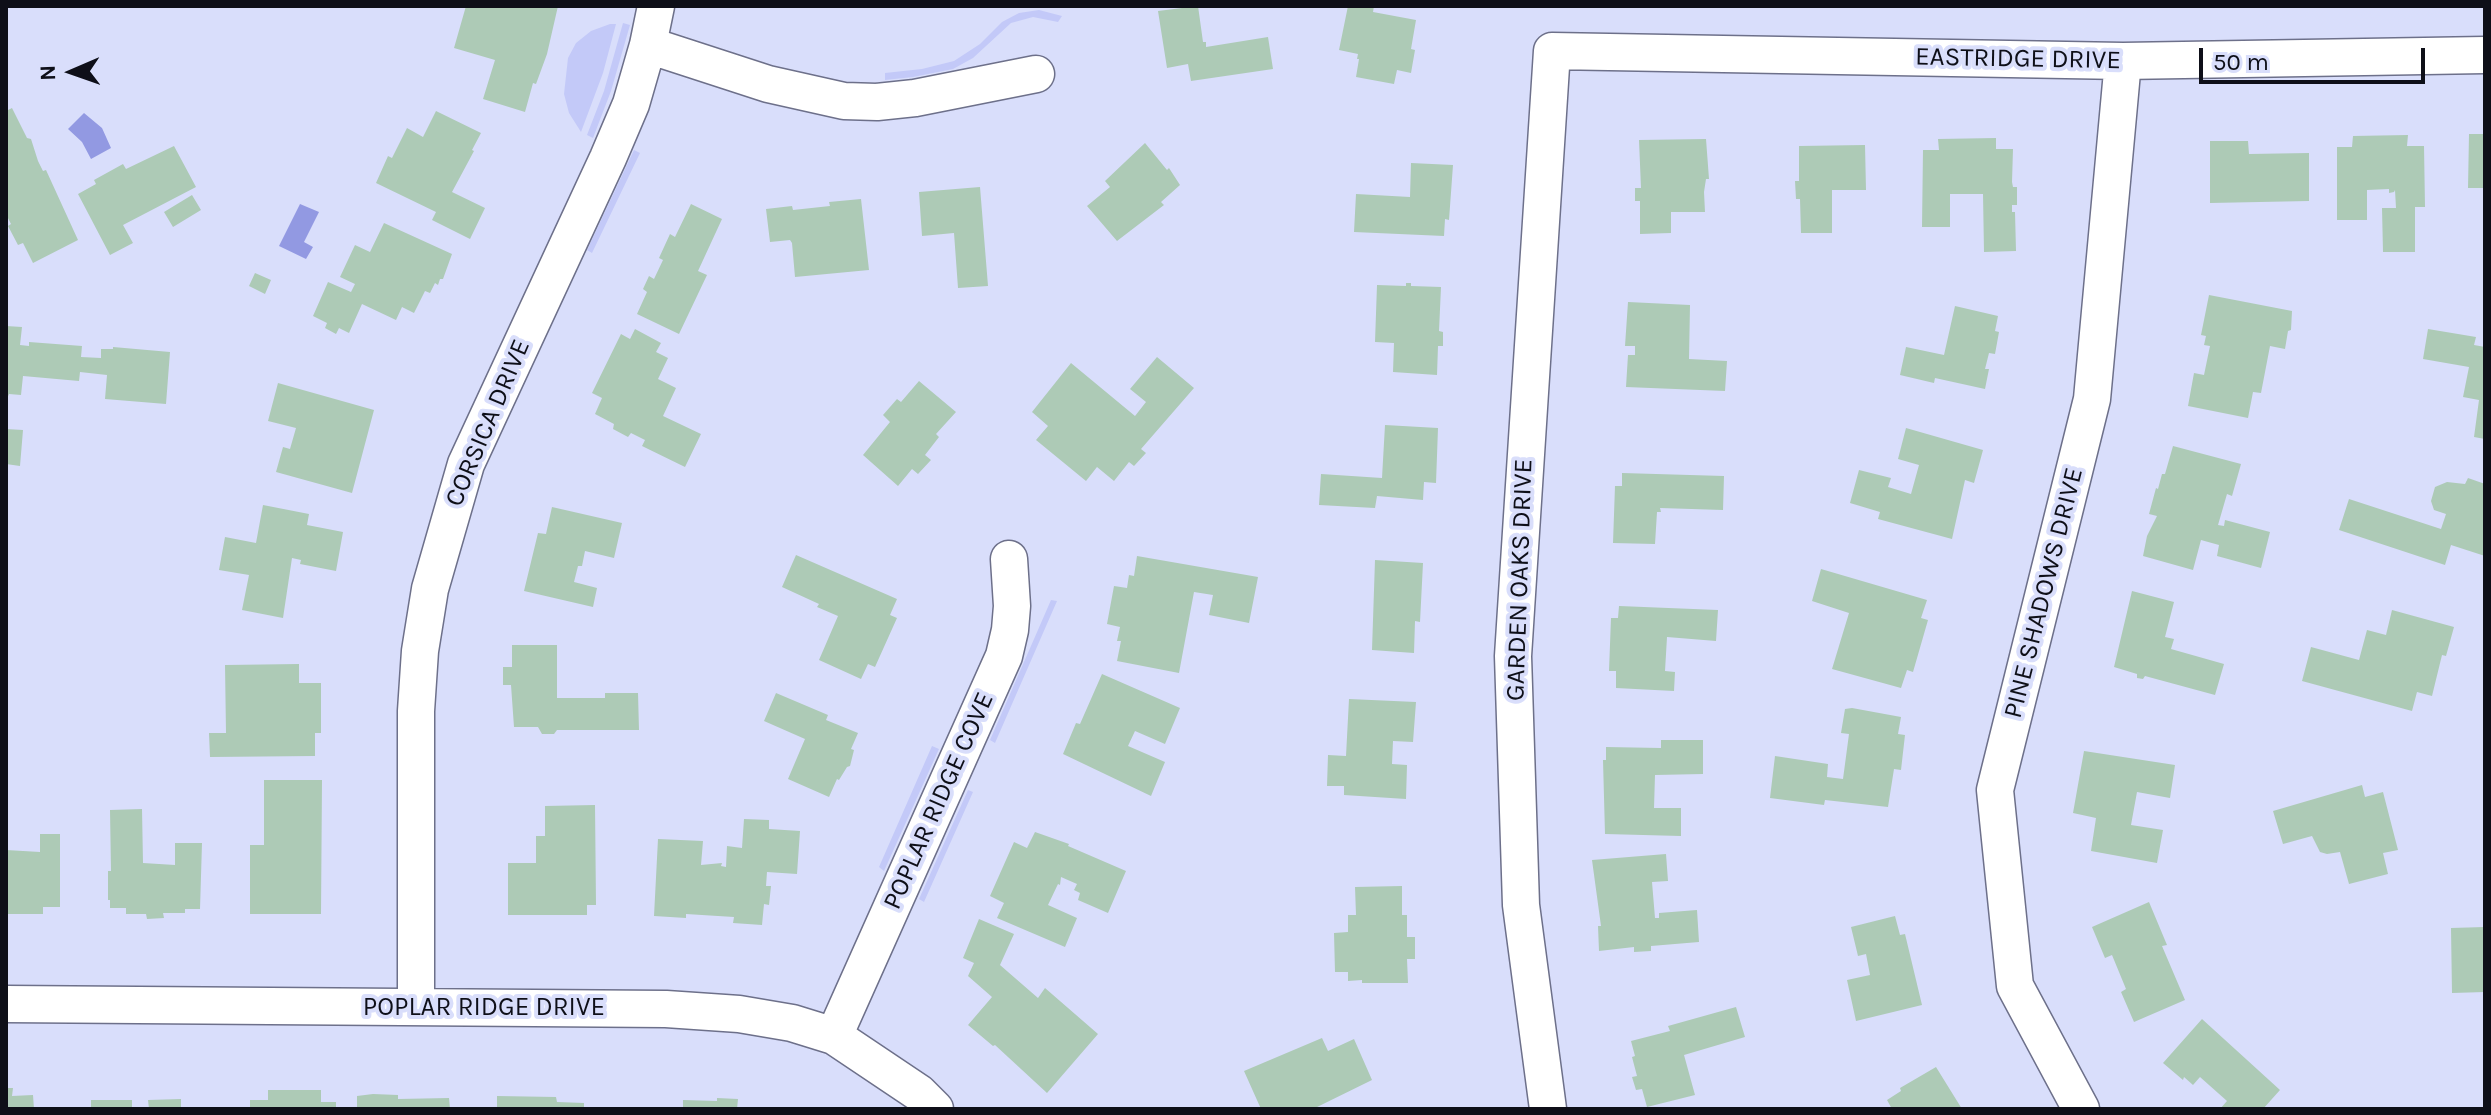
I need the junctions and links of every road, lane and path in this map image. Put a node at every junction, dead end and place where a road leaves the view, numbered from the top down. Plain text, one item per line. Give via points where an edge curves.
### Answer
1 (656, 6) edge
2 (648, 45) junction
3 (1552, 51) joint
4 (2485, 55) edge
5 (2123, 61) junction
6 (1036, 74) dead end
7 (1009, 559) dead end
8 (6, 1004) edge
9 (416, 1007) junction
10 (834, 1036) junction
11 (935, 1109) edge
12 (1548, 1109) edge
13 (2081, 1109) edge

1 - 2 street, CORSICA DRIVE
2 - 6 street via 768,84 844,101 915,98
2 - 9 street, CORSICA DRIVE via 608,158 466,464 430,589 416,711
3 - 5 street, EASTRIDGE DRIVE
3 - 12 street, GARDEN OAKS DRIVE via 1513,656 1521,905
4 - 5 street, EASTRIDGE DRIVE
5 - 13 street, PINE SHADOWS DRIVE via 2092,399 1995,790 2015,986
7 - 10 street, POPLAR RIDGE COVE via 1012,606 1004,656
8 - 9 street, POPLAR RIDGE DRIVE
9 - 10 street, POPLAR RIDGE DRIVE via 713,1011 766,1017
10 - 11 street, POPLAR RIDGE DRIVE

